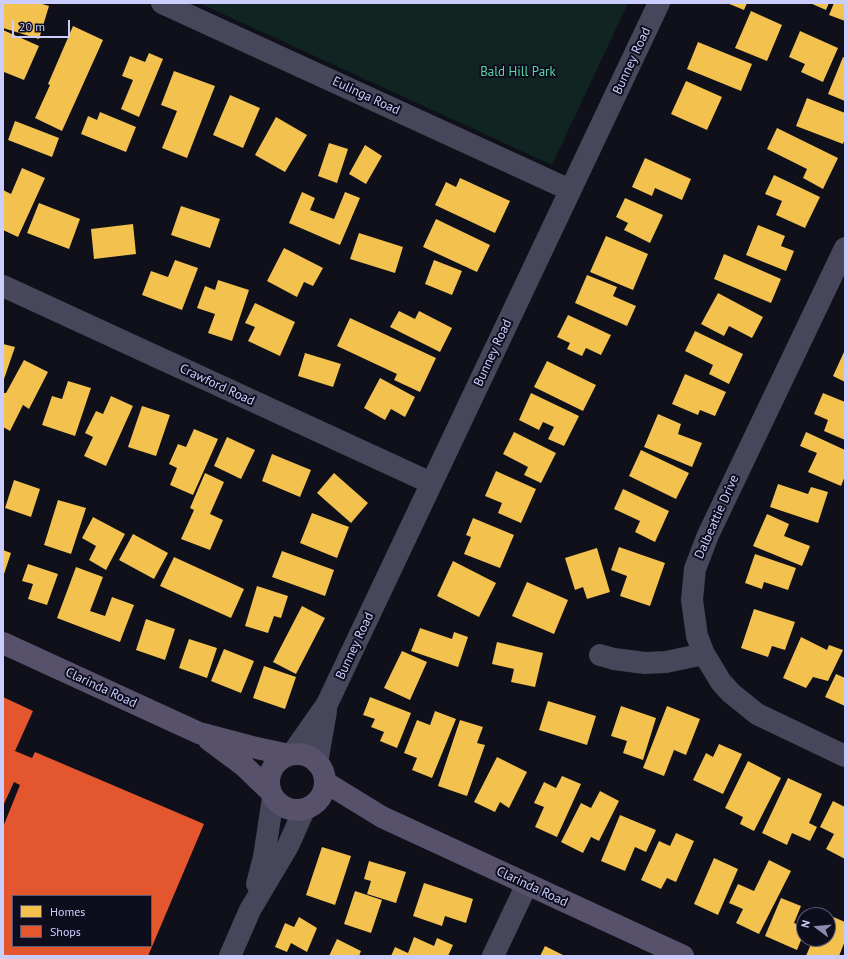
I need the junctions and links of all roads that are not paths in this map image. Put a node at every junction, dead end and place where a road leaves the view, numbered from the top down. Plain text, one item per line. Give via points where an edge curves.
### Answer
1 (162, 3) edge
2 (659, 3) edge
3 (570, 190) junction
4 (845, 248) edge
5 (3, 286) edge
6 (431, 483) junction
7 (3, 643) edge
8 (704, 654) junction
9 (600, 655) dead end
10 (328, 704) junction
11 (199, 733) junction
12 (291, 754) junction
13 (845, 756) edge
14 (321, 772) junction
15 (271, 794) junction
16 (310, 806) junction
17 (382, 817) junction
18 (527, 884) junction
19 (250, 910) junction
20 (230, 956) edge
21 (493, 956) edge
22 (683, 956) edge

1 - 3 street, Eulinga Road
2 - 3 street, Bunney Road
3 - 6 street, Bunney Road
4 - 8 street, Dalbeattie Drive via 699,555 692,600 696,629
5 - 6 street, Crawford Road
6 - 10 street, Bunney Road
7 - 11 main road, Clarinda Road
8 - 9 street via 666,662 645,663
8 - 13 street, Dalbeattie Drive via 721,682 742,704 770,721
10 - 12 street, Bunney Road
10 - 14 street, Bunney Road
11 - 12 main road, Clarinda Road
11 - 15 main road, Clarinda Road via 244,766
12 - 14 main road via 310,757
12 - 15 main road via 281,758 274,765 268,781
14 - 16 main road via 324,789
14 - 17 main road, Clarinda Road
15 - 16 main road via 278,804 287,809 296,811
15 - 19 street via 264,857
16 - 17 main road, Clarinda Road
16 - 19 street
17 - 18 main road, Clarinda Road
18 - 21 street
18 - 22 main road, Clarinda Road
19 - 20 street

